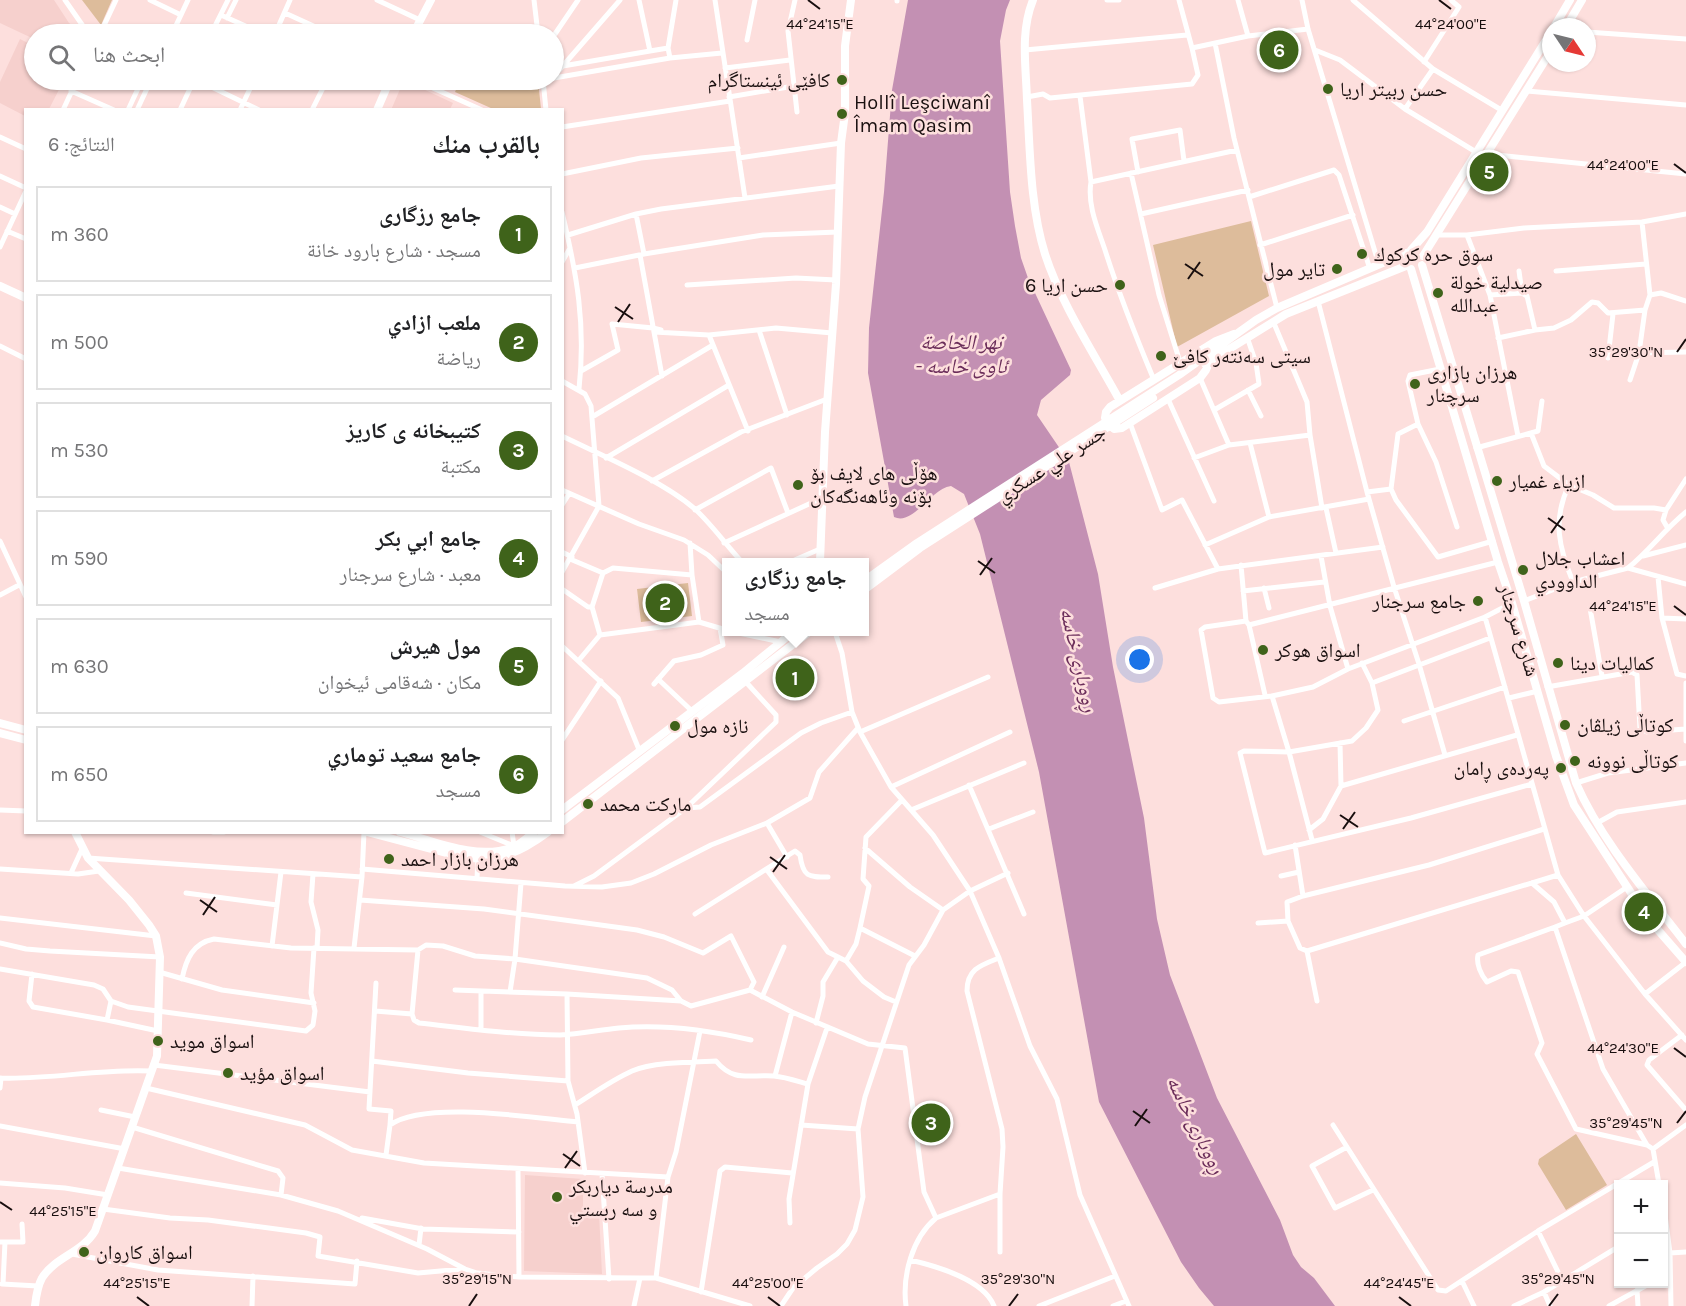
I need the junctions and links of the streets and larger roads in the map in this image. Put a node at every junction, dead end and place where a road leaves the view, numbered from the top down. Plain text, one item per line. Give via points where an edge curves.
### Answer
1 (65, 0) edge
2 (116, 0) edge
3 (150, 0) edge
4 (188, 0) edge
5 (228, 0) edge
6 (236, 0) edge
7 (290, 0) edge
8 (377, 0) edge
9 (431, 0) edge
10 (534, 0) edge
11 (578, 0) edge
12 (620, 0) edge
13 (639, 0) edge
14 (676, 0) edge
15 (682, 0) edge
16 (715, 0) edge
17 (755, 0) edge
18 (795, 0) edge
19 (851, 0) edge
20 (1033, 0) edge
21 (1107, 0) edge
22 (1119, 0) edge
23 (1179, 0) edge
24 (1239, 0) edge
25 (1302, 0) edge
26 (1353, 0) edge
27 (1451, 0) edge
28 (1570, 0) edge
29 (1582, 0) edge
30 (285, 13) junction
31 (181, 15) junction
32 (221, 15) junction
33 (227, 18) junction
34 (1559, 18) edge
35 (1571, 18) edge
36 (420, 20) junction
37 (82, 24) edge
38 (104, 24) edge
39 (177, 24) edge
40 (217, 24) edge
41 (240, 24) edge
42 (280, 24) edge
43 (309, 24) edge
44 (418, 24) edge
45 (537, 24) edge
46 (562, 24) edge
47 (1308, 29) junction
48 (1596, 33) edge
49 (1187, 35) junction
50 (1248, 36) junction
51 (1686, 39) edge
52 (747, 40) dead end
53 (1215, 44) junction
54 (1542, 47) edge
55 (668, 48) junction
56 (1192, 48) junction
57 (1025, 50) junction
58 (1315, 50) junction
59 (650, 51) junction
60 (722, 53) junction
61 (670, 58) junction
62 (790, 60) junction
63 (1424, 62) junction
64 (1532, 64) junction
65 (564, 65) edge
66 (564, 66) edge
67 (1542, 66) edge
68 (725, 68) junction
69 (1432, 69) junction
70 (1540, 69) junction
71 (564, 75) edge
72 (794, 86) junction
73 (137, 90) edge
74 (146, 90) edge
75 (191, 90) edge
76 (218, 90) edge
77 (249, 90) edge
78 (322, 90) edge
79 (386, 90) edge
80 (437, 90) edge
81 (545, 90) edge
82 (71, 91) joint
83 (1527, 91) junction
84 (1080, 96) junction
85 (1027, 97) junction
86 (730, 99) junction
87 (244, 102) junction
88 (1686, 105) edge
89 (64, 108) edge
90 (109, 108) edge
91 (129, 108) edge
92 (137, 108) edge
93 (181, 108) edge
94 (241, 108) edge
95 (255, 108) edge
96 (313, 108) edge
97 (378, 108) edge
98 (478, 108) edge
99 (546, 108) edge
100 (1406, 109) junction
101 (1503, 111) junction
102 (797, 112) dead end
103 (564, 127) edge
104 (0, 137) edge
105 (841, 143) junction
106 (24, 148) edge
107 (738, 148) junction
108 (1237, 150) junction
109 (1476, 152) junction
110 (1487, 153) junction
111 (739, 158) junction
112 (1184, 161) junction
113 (1138, 172) junction
114 (1131, 173) junction
115 (564, 174) edge
116 (1686, 174) edge
117 (0, 176) edge
118 (1091, 183) junction
119 (839, 186) junction
120 (24, 188) edge
121 (1248, 190) junction
122 (1249, 196) junction
123 (745, 198) junction
124 (23, 204) edge
125 (0, 207) edge
126 (15, 214) junction
127 (636, 214) junction
128 (1141, 214) junction
129 (1686, 214) edge
130 (1353, 215) junction
131 (564, 220) edge
132 (1642, 222) junction
133 (7, 231) junction
134 (838, 232) junction
135 (568, 235) junction
136 (1435, 235) junction
137 (1467, 235) junction
138 (24, 239) edge
139 (1260, 245) junction
140 (0, 247) edge
141 (570, 248) junction
142 (1408, 251) junction
143 (642, 255) junction
144 (564, 258) edge
145 (1422, 261) junction
146 (1646, 264) junction
147 (1379, 265) junction
148 (575, 268) junction
149 (1408, 268) junction
150 (1370, 269) junction
151 (1519, 271) dead end
152 (1556, 271) dead end
153 (836, 280) junction
154 (687, 285) dead end
155 (0, 286) edge
156 (1427, 286) junction
157 (1418, 289) junction
158 (1522, 293) junction
159 (1490, 295) junction
160 (1650, 295) junction
161 (24, 296) edge
162 (1318, 301) junction
163 (1686, 301) edge
164 (1277, 308) junction
165 (1645, 310) junction
166 (1613, 314) junction
167 (1273, 321) junction
168 (654, 330) junction
169 (759, 330) junction
170 (1535, 330) junction
171 (832, 333) junction
172 (1235, 334) junction
173 (709, 335) junction
174 (1247, 337) junction
175 (1498, 338) junction
176 (713, 345) junction
177 (0, 346) edge
178 (1686, 352) edge
179 (1638, 353) junction
180 (24, 358) edge
181 (1608, 358) dead end
182 (1210, 361) junction
183 (1180, 362) junction
184 (1440, 369) junction
185 (581, 371) junction
186 (662, 376) junction
187 (1180, 378) junction
188 (1200, 378) junction
189 (1154, 380) junction
190 (1630, 380) dead end
191 (564, 382) edge
192 (729, 385) junction
193 (579, 389) junction
194 (1248, 390) junction
195 (827, 399) junction
196 (1168, 399) junction
197 (1120, 401) junction
198 (1542, 401) dead end
199 (1214, 410) junction
200 (787, 415) junction
201 (1261, 416) dead end
202 (592, 417) junction
203 (1130, 423) junction
204 (1418, 424) junction
205 (748, 431) junction
206 (1531, 433) junction
207 (1310, 435) junction
208 (1518, 436) junction
209 (564, 437) edge
210 (1250, 443) junction
211 (1229, 445) junction
212 (1476, 447) junction
213 (594, 452) junction
214 (606, 458) junction
215 (1194, 458) junction
216 (1686, 479) edge
217 (652, 481) junction
218 (1569, 485) junction
219 (1391, 489) junction
220 (564, 491) edge
221 (1366, 492) junction
222 (569, 494) junction
223 (822, 498) junction
224 (1370, 499) junction
225 (1214, 501) dead end
226 (1494, 501) junction
227 (564, 502) edge
228 (1482, 504) junction
229 (599, 506) junction
230 (1324, 508) junction
231 (695, 510) junction
232 (1666, 510) junction
233 (1686, 512) edge
234 (788, 513) junction
235 (1269, 517) junction
236 (1456, 527) dead end
237 (1667, 527) junction
238 (0, 541) edge
239 (1493, 541) junction
240 (690, 543) junction
241 (724, 543) junction
242 (1205, 545) junction
243 (1686, 545) edge
244 (919, 546) junction
245 (1383, 547) junction
246 (820, 549) junction
247 (564, 553) edge
248 (1336, 553) junction
249 (1321, 556) junction
250 (1643, 556) junction
251 (571, 558) junction
252 (738, 558) edge
253 (799, 558) edge
254 (820, 558) edge
255 (1498, 562) junction
256 (1241, 565) junction
257 (722, 568) edge
258 (1628, 568) junction
259 (564, 569) edge
260 (1218, 569) junction
261 (603, 573) junction
262 (692, 575) junction
263 (1658, 577) junction
264 (869, 578) edge
265 (1324, 582) junction
266 (1573, 582) junction
267 (1686, 584) edge
268 (19, 585) junction
269 (869, 586) edge
270 (1394, 587) junction
271 (1155, 588) dead end
272 (1264, 588) junction
273 (564, 590) edge
274 (1244, 591) junction
275 (24, 594) edge
276 (0, 595) edge
277 (1524, 601) junction
278 (1512, 603) junction
279 (1330, 606) junction
280 (592, 607) junction
281 (1269, 608) dead end
282 (1590, 608) dead end
283 (1485, 617) junction
284 (1662, 618) junction
285 (1686, 619) edge
286 (699, 622) junction
287 (1247, 623) junction
288 (722, 629) edge
289 (600, 635) junction
290 (723, 636) edge
291 (753, 636) edge
292 (793, 636) edge
293 (795, 636) edge
294 (836, 636) edge
295 (1490, 638) junction
296 (781, 642) junction
297 (1413, 644) junction
298 (564, 648) edge
299 (579, 660) junction
300 (1362, 663) junction
301 (1419, 664) junction
302 (1348, 669) junction
303 (1602, 676) junction
304 (1686, 676) edge
305 (988, 677) dead end
306 (601, 681) junction
307 (746, 681) junction
308 (1372, 683) junction
309 (1686, 683) edge
310 (1506, 687) junction
311 (1547, 687) junction
312 (1538, 691) junction
313 (1265, 695) junction
314 (1272, 696) junction
315 (1509, 698) junction
316 (1432, 711) junction
317 (693, 712) junction
318 (852, 712) junction
319 (1404, 721) dead end
320 (0, 723) edge
321 (24, 729) edge
322 (1684, 729) junction
323 (859, 730) junction
324 (1010, 732) dead end
325 (0, 733) edge
326 (1517, 735) junction
327 (564, 737) edge
328 (24, 739) edge
329 (1686, 741) edge
330 (1340, 743) junction
331 (640, 752) junction
332 (1289, 752) junction
333 (1445, 755) junction
334 (1024, 763) dead end
335 (1686, 763) edge
336 (1576, 783) junction
337 (1532, 784) junction
338 (969, 785) junction
339 (1341, 786) junction
340 (891, 787) junction
341 (902, 800) junction
342 (1686, 802) edge
343 (686, 808) junction
344 (564, 809) edge
345 (0, 810) edge
346 (911, 810) junction
347 (24, 811) edge
348 (1033, 812) dead end
349 (564, 820) edge
350 (767, 823) junction
351 (1597, 823) junction
352 (989, 830) junction
353 (1310, 830) junction
354 (1544, 830) junction
355 (76, 834) edge
356 (365, 834) edge
357 (373, 834) edge
358 (408, 834) edge
359 (485, 834) edge
360 (512, 834) edge
361 (531, 834) edge
362 (545, 834) edge
363 (1312, 840) junction
364 (1294, 845) junction
365 (514, 846) junction
366 (866, 848) junction
367 (82, 849) junction
368 (787, 857) junction
369 (88, 858) junction
370 (478, 859) junction
371 (0, 869) edge
372 (362, 869) junction
373 (767, 870) junction
374 (99, 871) junction
375 (1299, 872) junction
376 (71, 873) junction
377 (281, 873) junction
378 (1008, 873) junction
379 (313, 874) junction
380 (1558, 875) junction
381 (1281, 876) dead end
382 (362, 877) junction
383 (828, 877) dead end
384 (477, 878) junction
385 (521, 883) junction
386 (1532, 883) junction
387 (573, 887) junction
388 (1627, 887) junction
389 (970, 891) junction
390 (1647, 891) junction
391 (186, 894) dead end
392 (1304, 896) junction
393 (1635, 899) junction
394 (360, 900) junction
395 (277, 905) junction
396 (943, 910) junction
397 (695, 914) dead end
398 (1024, 914) dead end
399 (518, 915) junction
400 (1584, 916) junction
401 (0, 918) edge
402 (1288, 921) junction
403 (1258, 923) dead end
404 (1565, 923) junction
405 (1555, 927) junction
406 (860, 928) junction
407 (156, 936) junction
408 (0, 943) edge
409 (1686, 944) edge
410 (272, 946) junction
411 (784, 947) dead end
412 (316, 948) junction
413 (354, 948) junction
414 (417, 950) junction
415 (1307, 951) junction
416 (915, 956) junction
417 (160, 957) junction
418 (838, 957) junction
419 (999, 958) junction
420 (515, 959) junction
421 (846, 961) junction
422 (1686, 962) edge
423 (0, 969) edge
424 (159, 972) junction
425 (32, 974) junction
426 (182, 979) junction
427 (376, 982) dead end
428 (455, 990) dead end
429 (750, 990) junction
430 (481, 991) junction
431 (510, 992) junction
432 (567, 994) junction
433 (1645, 994) junction
434 (762, 997) junction
435 (111, 1001) junction
436 (1317, 1001) dead end
437 (681, 1002) junction
438 (896, 1002) junction
439 (314, 1003) junction
440 (158, 1011) junction
441 (375, 1011) junction
442 (792, 1012) junction
443 (412, 1014) junction
444 (107, 1020) junction
445 (816, 1023) junction
446 (827, 1028) junction
447 (481, 1030) junction
448 (700, 1030) junction
449 (158, 1031) junction
450 (568, 1034) junction
451 (1684, 1038) edge
452 (751, 1040) dead end
453 (881, 1046) junction
454 (372, 1061) junction
455 (694, 1062) junction
456 (153, 1068) junction
457 (775, 1076) junction
458 (1, 1078) edge
459 (568, 1081) junction
460 (808, 1084) junction
461 (0, 1088) edge
462 (146, 1088) junction
463 (370, 1092) junction
464 (576, 1105) junction
465 (101, 1110) dead end
466 (1686, 1110) edge
467 (135, 1117) junction
468 (578, 1122) junction
469 (390, 1125) junction
470 (801, 1125) junction
471 (1333, 1125) dead end
472 (0, 1126) edge
473 (1686, 1126) edge
474 (132, 1127) junction
475 (858, 1129) junction
476 (1647, 1145) junction
477 (1347, 1147) junction
478 (125, 1149) junction
479 (1653, 1149) junction
480 (387, 1155) junction
481 (1654, 1162) junction
482 (118, 1168) junction
483 (518, 1169) junction
484 (585, 1173) junction
485 (792, 1173) junction
486 (602, 1174) junction
487 (668, 1177) junction
488 (1658, 1180) edge
489 (0, 1183) edge
490 (1373, 1190) junction
491 (1000, 1194) junction
492 (108, 1195) junction
493 (281, 1196) junction
494 (103, 1209) junction
495 (355, 1217) junction
496 (936, 1218) junction
497 (790, 1223) dead end
498 (22, 1224) dead end
499 (421, 1228) junction
500 (519, 1232) junction
501 (1538, 1232) junction
502 (1667, 1234) edge
503 (2, 1242) edge
504 (418, 1245) junction
505 (1614, 1249) edge
506 (1000, 1252) dead end
507 (1686, 1252) edge
508 (1670, 1253) junction
509 (72, 1254) junction
510 (910, 1260) junction
511 (357, 1262) junction
512 (1668, 1264) edge
513 (465, 1269) junction
514 (253, 1276) junction
515 (1116, 1276) junction
516 (519, 1278) junction
517 (640, 1278) junction
518 (656, 1278) junction
519 (609, 1280) junction
520 (1562, 1280) junction
521 (1462, 1281) junction
522 (2, 1284) edge
523 (38, 1286) junction
524 (1668, 1287) edge
525 (1641, 1288) edge
526 (1637, 1290) junction
527 (701, 1292) junction
528 (1544, 1292) junction
529 (1127, 1303) edge
530 (35, 1306) edge
531 (252, 1306) edge
532 (634, 1306) edge
533 (750, 1306) edge
534 (782, 1306) edge
535 (906, 1306) edge
536 (994, 1306) edge
537 (1039, 1306) edge
538 (1113, 1306) edge
539 (1474, 1306) edge
540 (1514, 1306) edge
541 (1550, 1306) edge
542 (1609, 1306) edge
543 (1638, 1306) edge
544 (1671, 1306) edge

1 - 37 street
2 - 38 street
3 - 31 street
4 - 31 street
5 - 32 street
6 - 33 street
7 - 30 street
8 - 36 street
9 - 36 street
10 - 45 street
11 - 46 street
12 - 65 street
13 - 59 street
14 - 15 street
14 - 55 street
16 - 60 street
17 - 52 street
18 - 62 street via 788,31
19 - 105 street
20 - 57 street via 1024,28
21 - 22 street
23 - 49 street
24 - 50 street
25 - 47 street
26 - 63 street
27 - 63 street via 1459,7
28 - 34 street
29 - 35 street
30 - 42 street
30 - 43 street
31 - 39 street
32 - 33 street
32 - 40 street
33 - 41 street
36 - 44 street
47 - 50 street
47 - 58 street
48 - 51 street
49 - 56 street
49 - 57 street
50 - 53 street
53 - 56 street
53 - 108 street
54 - 64 street
55 - 59 street
55 - 61 street
56 - 84 street via 1198,75 1192,84
57 - 85 street
58 - 100 street via 1340,60
58 - 147 street
59 - 66 street
60 - 61 street
60 - 68 street
61 - 71 street
62 - 68 street
62 - 72 street
63 - 69 street
64 - 70 street
64 - 101 street
67 - 70 street
68 - 86 street
69 - 100 street
69 - 101 street
70 - 83 street
72 - 86 street
72 - 102 street
73 - 91 street
74 - 92 street
75 - 93 street
76 - 87 street
77 - 87 street
78 - 96 street
79 - 97 street
80 - 98 street
81 - 99 street
82 - 89 street
82 - 90 street
83 - 88 street
83 - 110 street
84 - 85 street
84 - 118 street
85 - 197 street via 1034,198 1043,246 1059,289
86 - 103 street
86 - 107 street
87 - 94 street
87 - 95 street
100 - 109 street
101 - 109 street
104 - 106 street
105 - 111 street
105 - 119 street
107 - 111 street
107 - 115 street via 642,158
108 - 112 street
108 - 121 street
109 - 142 street via 1427,232
110 - 116 street
110 - 136 street
111 - 123 street
112 - 113 street
112 - 113 street via 1180,130 1132,139
113 - 114 street
114 - 118 street
114 - 128 street
117 - 120 street
118 - 189 street via 1089,193 1100,235
119 - 123 street
119 - 134 street
121 - 122 street
121 - 128 street
122 - 130 street via 1334,170
122 - 139 street
123 - 127 street
124 - 126 street
125 - 126 street
126 - 133 street
127 - 135 street
127 - 143 street
128 - 183 street via 1159,295
129 - 132 street
130 - 139 street
130 - 150 street
131 - 135 street
132 - 137 street
132 - 146 street
133 - 138 street
133 - 140 street
134 - 143 street via 763,235
134 - 153 street
135 - 141 street
136 - 137 street
136 - 145 street
137 - 159 street
139 - 164 street
141 - 144 street
141 - 148 street
142 - 145 street via 1419,251
142 - 147 street
142 - 149 street via 1403,261
143 - 148 street
143 - 168 street
145 - 149 street via 1417,269
145 - 156 street, شارع سرجنار
146 - 152 street
146 - 160 street
147 - 150 street
148 - 185 street via 582,319
149 - 157 street, شارع سرجنار
149 - 162 street
150 - 164 street
151 - 158 street
153 - 154 street via 796,278
153 - 171 street
155 - 161 street
156 - 157 street
156 - 212 street, شارع سرجنار
157 - 184 street, شارع سرجنار
158 - 159 street
158 - 170 street via 1527,296
159 - 175 street
160 - 163 street via 1661,293
160 - 165 street
162 - 167 street
162 - 221 street
164 - 172 street
165 - 166 street
165 - 179 street
166 - 170 street via 1592,302 1563,324
166 - 181 street
167 - 174 street
167 - 207 street via 1305,394
168 - 173 street
168 - 185 street via 612,324 618,350
168 - 186 street
169 - 171 street
169 - 173 street
169 - 200 street
170 - 175 street
171 - 195 street
172 - 183 street via 1222,337
172 - 187 street
173 - 176 street
174 - 182 street
174 - 194 street via 1259,384
175 - 208 street
176 - 186 street
176 - 192 street
177 - 180 street
178 - 179 street
179 - 190 street
182 - 187 street
182 - 188 street
183 - 189 street
184 - 204 street via 1410,375
184 - 228 street, شارع سرجنار
185 - 193 street
186 - 202 street
187 - 244 street, جسر علي عسكري
188 - 196 street
188 - 199 street
189 - 197 street
191 - 193 street
192 - 205 street
192 - 214 street
193 - 202 street via 588,398
194 - 199 street
194 - 201 street
195 - 200 street
195 - 223 street
196 - 203 street
196 - 215 street
197 - 203 street via 1108,409 1106,418 1116,429
198 - 206 street via 1538,431
199 - 211 street
200 - 205 street
202 - 213 street
203 - 242 street via 1162,510 1182,500
204 - 219 street via 1398,434
204 - 236 street via 1436,462
205 - 217 street
206 - 208 street
206 - 218 street via 1544,466
207 - 210 street
207 - 230 street
208 - 212 street
209 - 213 street
210 - 211 street
210 - 235 street
211 - 215 street
212 - 226 street, شارع سرجنار
213 - 214 street
213 - 229 street
214 - 217 street
215 - 225 street
216 - 232 street
217 - 231 street
218 - 232 street via 1614,508
218 - 266 street via 1558,522
219 - 221 street
219 - 239 street via 1438,557
220 - 222 street
221 - 224 street
222 - 227 street
222 - 229 street
223 - 234 street
223 - 246 street
224 - 230 street
224 - 245 street
226 - 228 street
226 - 277 street, شارع سرجنار
228 - 239 street, شارع سرجنار
229 - 240 street
229 - 251 street
230 - 235 street
230 - 248 street
231 - 234 street via 771,468
231 - 241 street
232 - 237 street via 1663,520
233 - 237 street
234 - 241 street
235 - 242 street
237 - 250 street
238 - 268 street
239 - 255 street, شارع سرجنار
240 - 257 street
240 - 262 street
241 - 252 street
242 - 260 street
243 - 250 street
244 - 264 street
244 - 269 street
245 - 248 street
245 - 270 street
246 - 253 street
246 - 254 street
247 - 251 street
248 - 249 street
249 - 256 street
249 - 265 street
250 - 258 street
251 - 259 street
251 - 261 street
255 - 270 street
255 - 278 street, شارع سرجنار
256 - 260 street
256 - 274 street
258 - 263 street
258 - 266 street
260 - 271 street
261 - 262 street via 613,568
261 - 280 street
262 - 286 street
263 - 267 street
263 - 284 street
265 - 272 street
265 - 279 street
266 - 277 street
268 - 275 street
268 - 276 street
270 - 279 street
270 - 297 street
272 - 274 street
272 - 281 street
273 - 280 street
274 - 287 street
277 - 311 street, شارع سرجنار
278 - 283 street
278 - 312 street, شارع سرجنار
279 - 287 street
279 - 302 street
280 - 289 street
282 - 303 street
283 - 295 street
283 - 297 street
284 - 285 street
284 - 304 street via 1677,674
286 - 288 street
286 - 289 street
287 - 313 street
287 - 313 street via 1202,630 1213,698 1219,702
289 - 299 street
290 - 317 street via 723,645 674,661 656,681
291 - 296 street
292 - 296 street
293 - 307 street
294 - 318 street
295 - 301 street
295 - 310 street
296 - 317 street
297 - 300 street
297 - 301 street
298 - 299 street
299 - 306 street
300 - 302 street
300 - 308 street
301 - 308 street
301 - 316 street
302 - 314 street via 1312,687
303 - 311 street
303 - 322 street via 1632,672 1637,675 1640,729
305 - 323 street
306 - 327 street
306 - 331 street via 618,698
307 - 343 street via 776,715 776,722
307 - 349 street
308 - 330 street via 1378,710 1352,741
309 - 322 street
310 - 315 street
310 - 316 street
311 - 336 street, شارع سرجنار
312 - 315 street
312 - 388 street, شارع سرجنار via 1574,805
313 - 314 street
314 - 332 street
315 - 326 street
316 - 319 street
316 - 333 street
317 - 331 street
318 - 323 street
318 - 343 street via 807,729 700,807
320 - 321 street
322 - 329 street
323 - 340 street
323 - 350 street via 819,772 810,798
324 - 340 street
325 - 328 street
326 - 333 street
326 - 337 street
330 - 332 street
330 - 339 street
331 - 344 street
332 - 353 street
332 - 364 street via 1240,753 1265,853
333 - 339 street
334 - 338 street
335 - 336 street via 1608,773
336 - 351 street, شارع سرجنار
337 - 354 street
337 - 363 street via 1411,818
338 - 346 street
338 - 352 street
339 - 353 street via 1323,819
340 - 341 street
341 - 346 street
341 - 366 street via 866,837
342 - 351 street via 1617,812
343 - 387 street via 594,876
345 - 347 street
346 - 389 street via 933,835
348 - 352 street
350 - 368 street
350 - 387 street via 642,879 619,885
351 - 390 street, شارع سرجنار
352 - 378 street
353 - 363 street
354 - 380 street
354 - 392 street via 1429,865
355 - 367 street
356 - 372 street
357 - 370 street
358 - 365 street via 479,851
359 - 365 street
360 - 365 street
361 - 365 street
362 - 370 street via 516,853
363 - 364 street
364 - 375 street
366 - 396 street
366 - 406 street via 863,879 868,885
367 - 369 street
367 - 376 street
368 - 373 street
368 - 383 street via 798,852 806,873
369 - 374 street
369 - 377 street
370 - 384 street
371 - 376 street
372 - 382 street
372 - 384 street
373 - 397 street
373 - 418 street via 828,952
374 - 376 street
374 - 407 street via 129,900
375 - 381 street
375 - 392 street
377 - 379 street
377 - 395 street
378 - 389 street
378 - 398 street
379 - 382 street
379 - 412 street via 311,902 318,930
380 - 386 street
380 - 400 street
382 - 394 street
384 - 385 street
385 - 387 street
385 - 399 street
386 - 404 street via 1554,902
386 - 415 street
388 - 393 street, شارع سرجنار
388 - 400 street
389 - 396 street
389 - 419 street
390 - 393 street
390 - 409 street, شارع سرجنار
391 - 395 street
392 - 402 street via 1287,902
393 - 422 street, شارع سرجنار
394 - 399 street
394 - 413 street
395 - 410 street
396 - 416 street
399 - 420 street
399 - 429 street via 650,932 703,953 731,936 753,978
400 - 404 street
400 - 433 street
401 - 407 street
402 - 403 street
402 - 415 street via 1300,948
404 - 405 street
405 - 476 street via 1603,1069
405 - 476 street via 1478,955 1483,978 1487,982 1511,971 1518,972 1542,1042 1537,1054 1576,1130
406 - 416 street
406 - 421 street
407 - 417 street
408 - 417 street via 26,949
410 - 412 street
410 - 426 street via 205,940 193,949
411 - 434 street
412 - 413 street
412 - 439 street via 311,993
413 - 414 street
414 - 420 street via 426,945 443,946 475,956
414 - 443 street
415 - 436 street
416 - 438 street
417 - 424 street
418 - 421 street
418 - 445 street via 823,982
419 - 491 street via 975,968 968,977 967,991 1002,1129
419 - 515 street via 1030,1046 1056,1099 1080,1195
420 - 431 street
420 - 437 street via 647,978 672,990
421 - 438 street via 863,981
422 - 433 street
423 - 425 street
424 - 426 street
424 - 440 street
425 - 435 street via 99,986
425 - 444 street via 28,1001 33,1007
426 - 439 street via 222,990
427 - 441 street
428 - 430 street
429 - 434 street
429 - 437 street via 691,1006
430 - 431 street
430 - 447 street
431 - 432 street
432 - 437 street
432 - 450 street
433 - 451 street
434 - 442 street
435 - 440 street
435 - 444 street
438 - 453 street
439 - 440 street via 313,1025 306,1031
440 - 449 street
441 - 443 street
441 - 454 street
442 - 445 street
442 - 457 street
443 - 447 street via 419,1023
444 - 449 street
445 - 446 street
446 - 453 street
446 - 460 street
447 - 450 street
448 - 450 street via 643,1027
448 - 452 street
448 - 455 street
449 - 456 street
450 - 459 street
451 - 466 street via 1647,1065
453 - 475 street
453 - 496 street via 905,1048 924,1192
454 - 459 street
454 - 463 street
455 - 457 street via 716,1061 730,1075
455 - 464 street via 632,1071
455 - 487 street
456 - 458 street
456 - 462 street
456 - 463 street
457 - 460 street
458 - 461 street
459 - 464 street
460 - 470 street
462 - 467 street
462 - 480 street via 305,1125 352,1150
463 - 469 street via 369,1109 391,1111
464 - 468 street
465 - 467 street
467 - 474 street
468 - 469 street via 444,1111 406,1117
468 - 484 street
469 - 480 street
470 - 475 street
470 - 485 street
471 - 477 street
472 - 478 street
473 - 479 street
474 - 478 street
474 - 493 street via 278,1172 284,1178
475 - 534 street via 863,1197 855,1230 837,1254 793,1288
476 - 479 street
477 - 490 street
477 - 490 street via 1312,1166 1335,1208
478 - 482 street
479 - 481 street
480 - 483 street via 424,1163
481 - 488 street
481 - 501 street
482 - 492 street
482 - 493 street
483 - 484 street
483 - 500 street
484 - 486 street
485 - 497 street
485 - 527 street via 725,1167 720,1171
486 - 487 street
486 - 519 street
487 - 518 street
489 - 492 street
490 - 521 street via 1438,1290 1446,1291
491 - 496 street
491 - 506 street
492 - 494 street
493 - 495 street
494 - 509 street via 90,1238
494 - 511 street via 306,1233 320,1237 318,1256
495 - 499 street
495 - 504 street
496 - 510 street via 926,1228
498 - 503 street via 23,1242
499 - 500 street
499 - 504 street
500 - 516 street
501 - 520 street
501 - 521 street
502 - 508 street
503 - 522 street
504 - 513 street
505 - 520 street
507 - 508 street
508 - 512 street
509 - 514 street via 158,1270
509 - 523 street via 51,1268
510 - 535 street
510 - 536 street via 940,1267 982,1289
511 - 513 street via 418,1273
511 - 514 street via 354,1284
513 - 516 street
514 - 531 street
515 - 529 street
515 - 537 street
516 - 519 street
517 - 518 street
517 - 519 street
517 - 532 street
518 - 527 street
520 - 528 street
521 - 539 street
522 - 523 street
523 - 530 street
524 - 544 street
525 - 526 street
526 - 542 street
526 - 543 street
527 - 533 street
528 - 540 street
528 - 541 street
529 - 538 street

